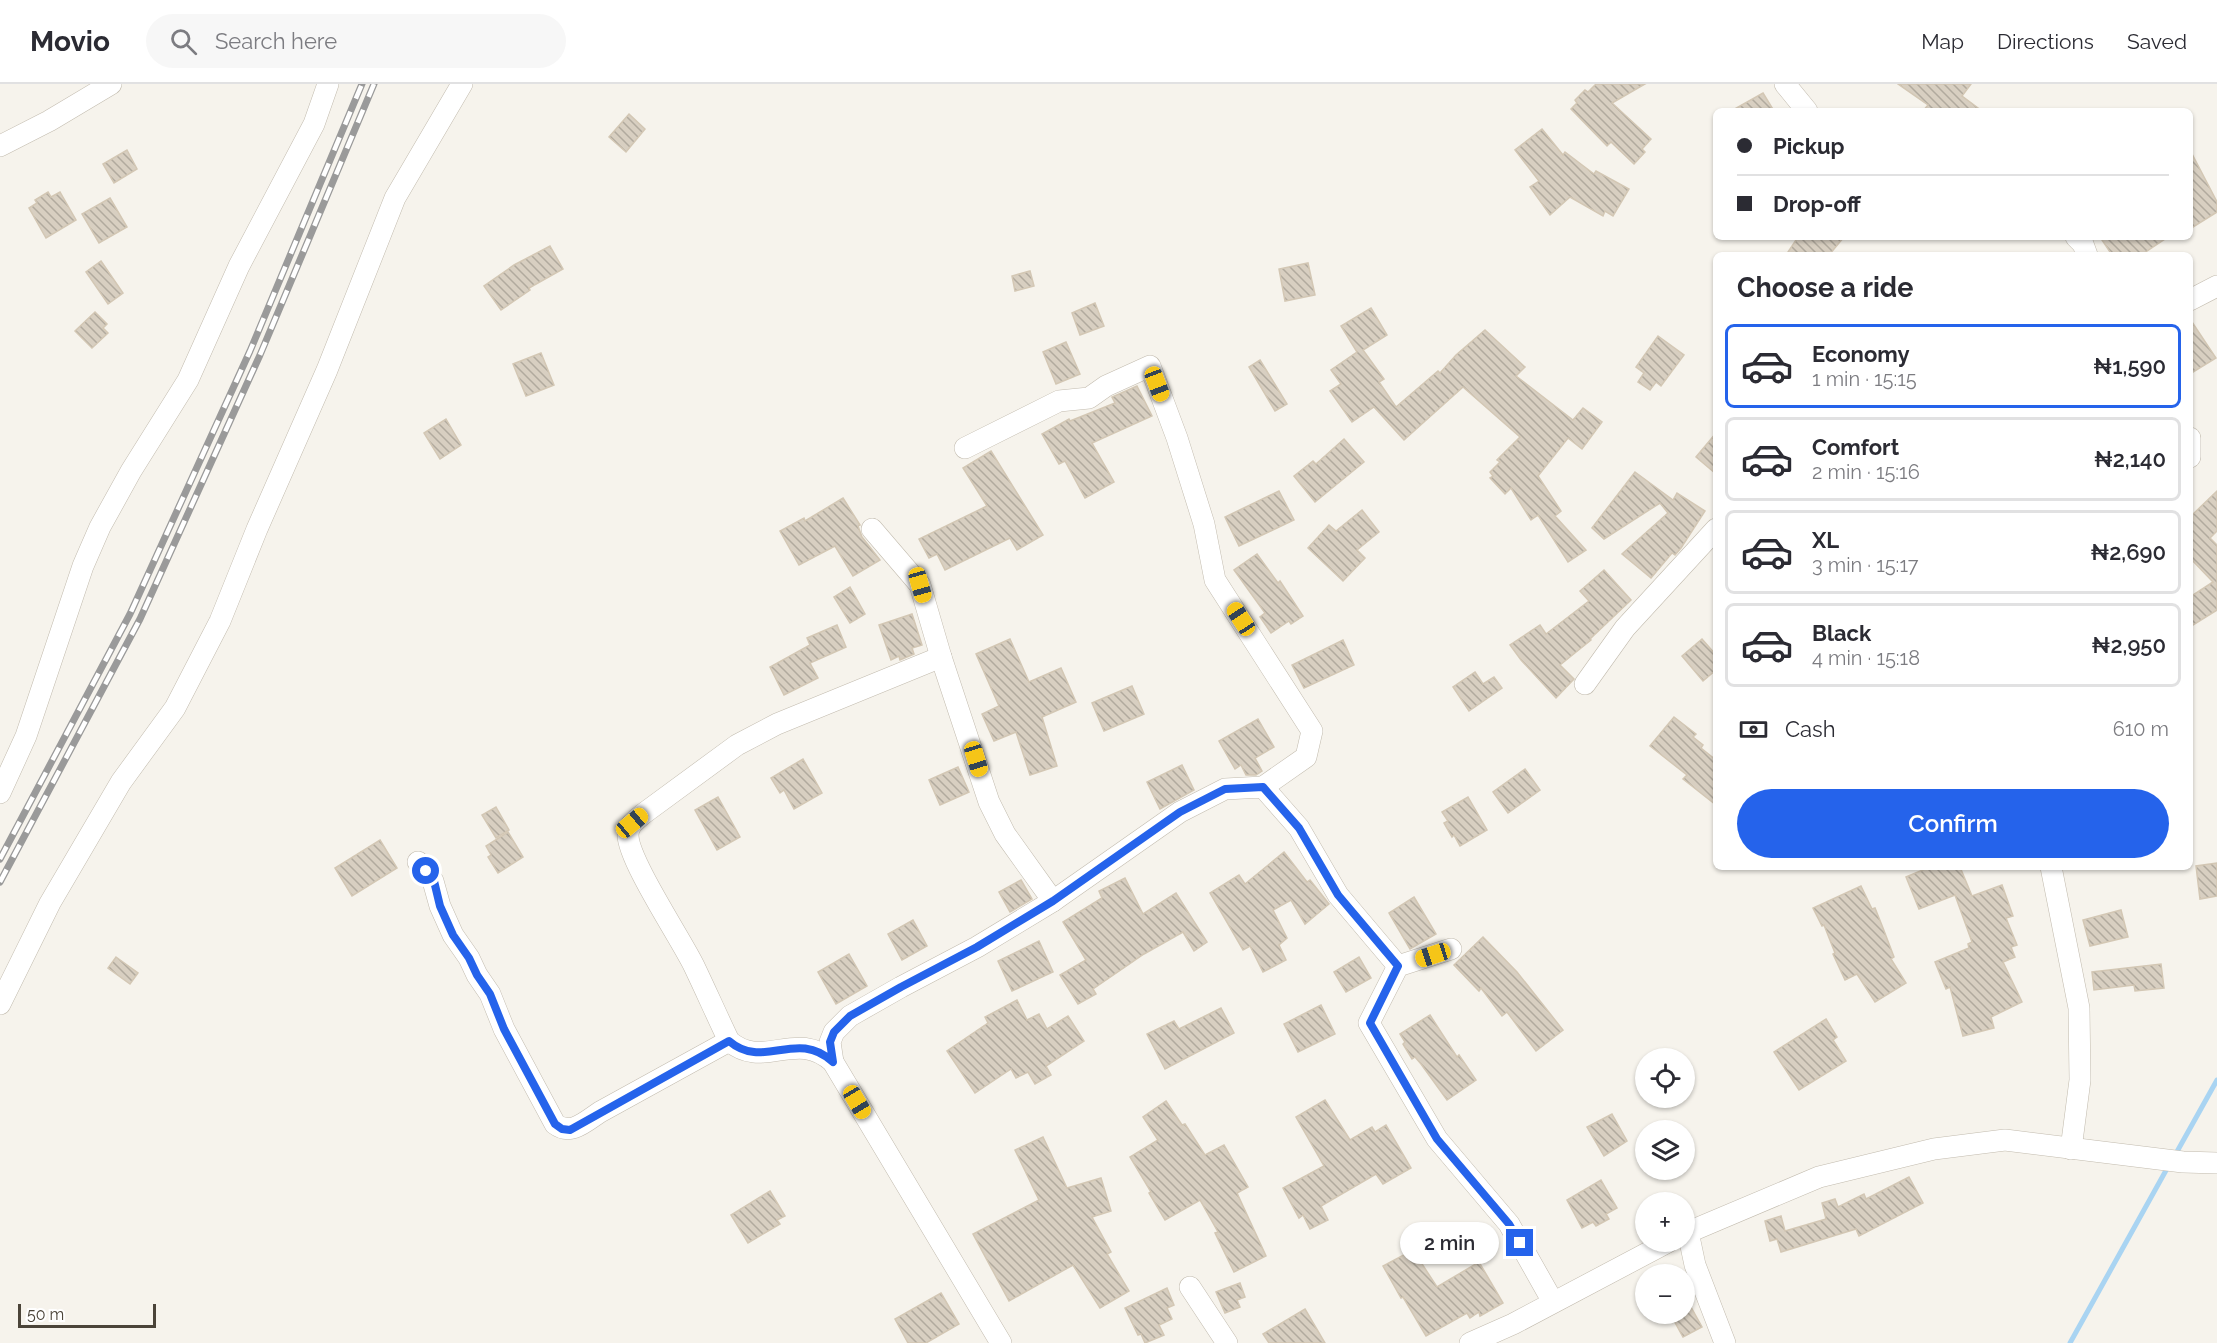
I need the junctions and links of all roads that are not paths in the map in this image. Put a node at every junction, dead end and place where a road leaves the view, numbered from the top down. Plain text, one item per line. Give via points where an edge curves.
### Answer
1 (111, 84) edge
2 (328, 84) edge
3 (462, 84) edge
4 (1785, 84) edge
5 (1805, 108) edge
6 (0, 146) edge
7 (2217, 286) edge
8 (2193, 298) edge
9 (965, 448) dead end
10 (872, 530) dead end
11 (1713, 532) edge
12 (941, 657) junction
13 (1585, 684) dead end
14 (1263, 787) junction
15 (0, 793) edge
16 (418, 862) dead end
17 (2052, 870) edge
18 (1053, 901) junction
19 (1450, 949) dead end
20 (1398, 966) junction
21 (0, 1004) edge
22 (729, 1041) junction
23 (833, 1062) junction
24 (2071, 1149) junction
25 (2217, 1163) edge
26 (1695, 1229) edge
27 (1649, 1252) edge
28 (1691, 1252) edge
29 (1190, 1287) dead end
30 (1553, 1302) junction
31 (1000, 1343) edge
32 (1227, 1343) edge
33 (1470, 1343) edge
34 (1725, 1343) edge

1 - 6 street
2 - 15 street via 314,124 239,266 188,380 100,527 83,566 26,736
3 - 21 street via 395,198 220,621 175,708 121,782 50,903
4 - 5 street
7 - 8 street
9 - 14 street via 1059,401 1089,398 1150,366 1204,524 1215,580 1312,731 1306,757
10 - 12 street via 920,585
11 - 13 street via 1625,628
12 - 18 street via 989,802 1005,834
12 - 22 street via 747,740 632,823 628,833 639,866 694,965
14 - 18 street via 1225,789 1180,812
14 - 20 street via 1299,828 1338,895
16 - 22 street via 434,881 453,935 490,994 504,1029 555,1124 562,1129 580,1126
17 - 24 street via 2079,1008 2080,1080
18 - 23 street via 850,1016 830,1042
19 - 20 street
20 - 30 street via 1370,1023 1437,1139 1509,1224
22 - 23 street via 739,1050 764,1054 802,1047 816,1050
23 - 31 street
24 - 25 street
24 - 26 street via 2005,1140 1934,1149 1819,1177
27 - 30 street
28 - 34 street
29 - 32 street
30 - 33 street

